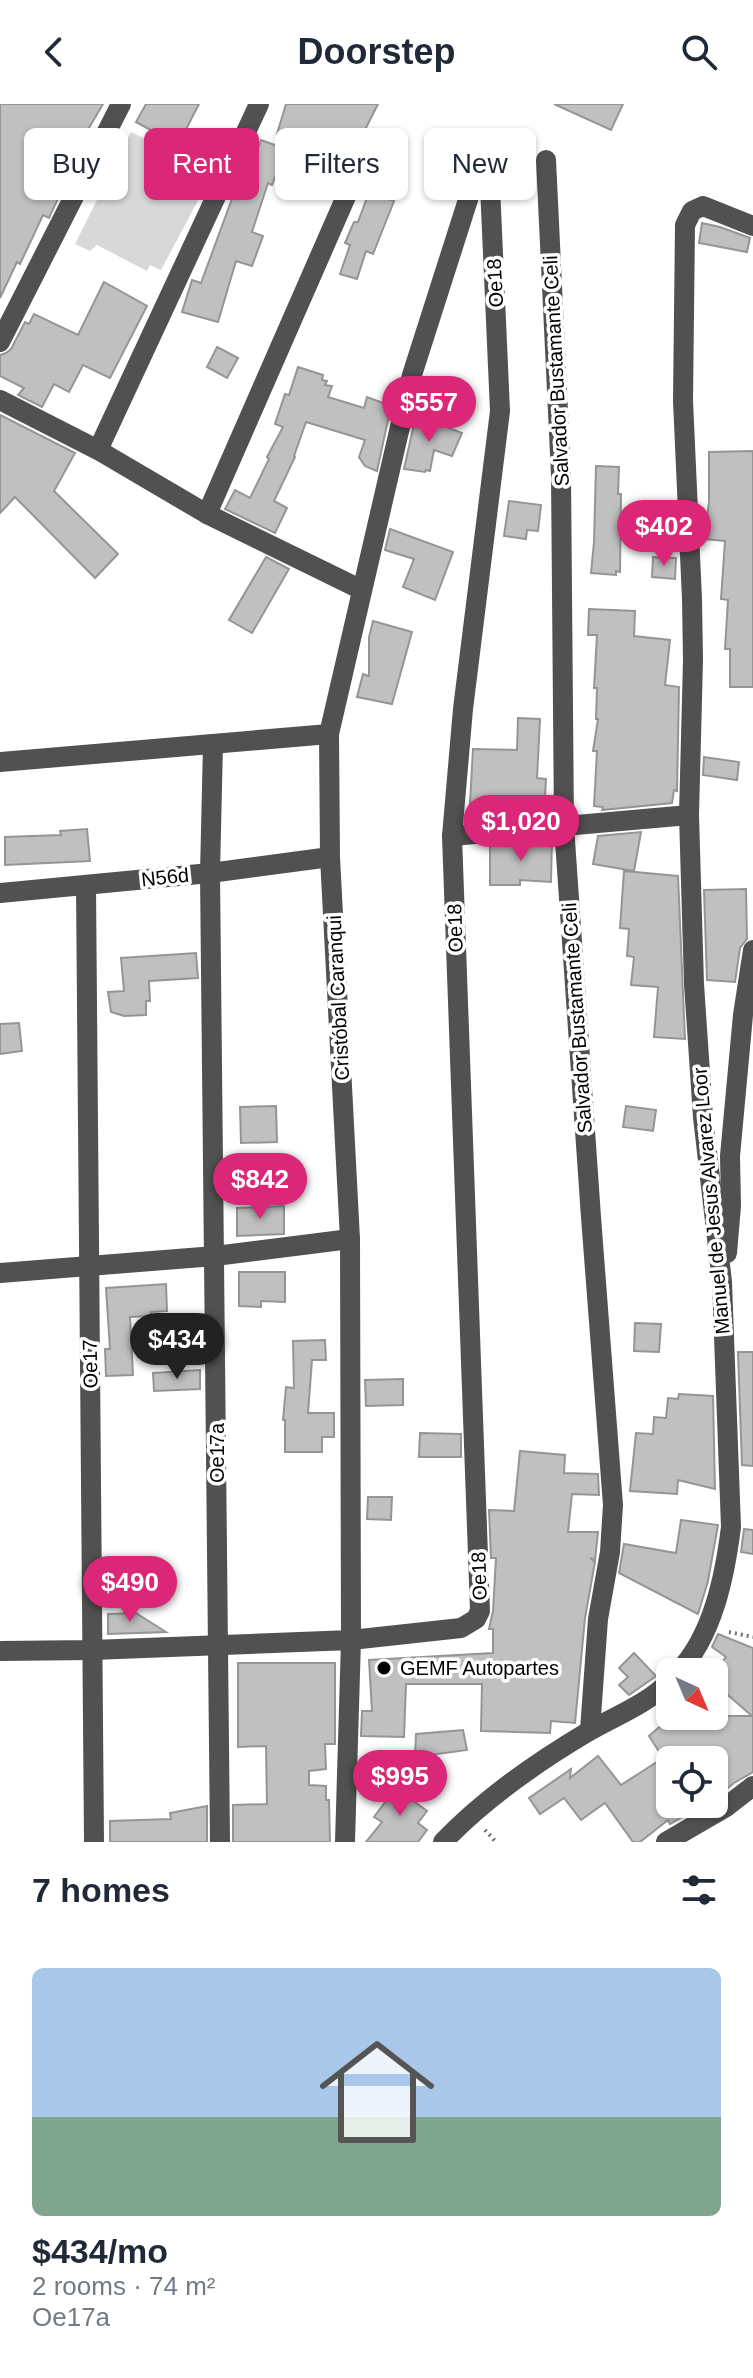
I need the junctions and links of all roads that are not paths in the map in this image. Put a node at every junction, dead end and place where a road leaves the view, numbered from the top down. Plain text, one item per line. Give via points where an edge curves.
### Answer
1 (121, 104) edge
2 (259, 104) edge
3 (546, 160) dead end
4 (344, 200) edge
5 (468, 200) edge
6 (491, 200) edge
7 (753, 226) edge
8 (0, 342) edge
9 (0, 400) edge
10 (98, 450) junction
11 (207, 514) junction
12 (362, 590) junction
13 (329, 734) junction
14 (213, 744) junction
15 (0, 762) edge
16 (689, 815) junction
17 (564, 826) junction
18 (452, 836) junction
19 (330, 857) junction
20 (210, 873) junction
21 (86, 885) junction
22 (0, 893) edge
23 (753, 950) edge
24 (350, 1239) junction
25 (215, 1256) junction
26 (89, 1265) junction
27 (0, 1273) edge
28 (722, 1282) junction
29 (351, 1640) junction
30 (218, 1646) junction
31 (92, 1650) junction
32 (0, 1651) edge
33 (687, 1658) edge
34 (656, 1694) edge
35 (590, 1730) junction
36 (753, 1786) edge
37 (94, 1842) edge
38 (220, 1842) edge
39 (345, 1842) edge
40 (443, 1842) edge
41 (666, 1842) edge

1 - 8 street
2 - 10 street
3 - 17 street, Salvador Bustamante Celi via 561,475
4 - 11 street
5 - 12 street, Cristóbal Caranqui via 412,375
6 - 18 street, Oe18 via 500,411
7 - 16 street, Manuel de Jesus Alvarez Loor via 703,206 692,211 685,225 683,401 693,660
9 - 10 street
10 - 11 street
11 - 12 street
12 - 13 street, Cristóbal Caranqui
13 - 14 street
13 - 19 street, Cristóbal Caranqui
14 - 15 street
14 - 20 street, Oe17a
16 - 17 street
16 - 28 street, Manuel de Jesus Alvarez Loor via 703,1117
17 - 18 street
17 - 35 street, Salvador Bustamante Celi via 613,1505
18 - 29 street, Oe18 via 480,1611 461,1628
19 - 20 street, N56d
19 - 24 street, Cristóbal Caranqui
20 - 21 street, N56d
20 - 25 street, Oe17a
21 - 22 street, N56d
21 - 26 street, Oe17
23 - 28 street
24 - 25 street
24 - 29 street, Cristóbal Caranqui
25 - 26 street
25 - 30 street, Oe17a
26 - 27 street
26 - 31 street, Oe17
28 - 33 street, Manuel de Jesus Alvarez Loor via 731,1527 707,1628
29 - 30 street
29 - 39 street, Cristóbal Caranqui
30 - 31 street
30 - 38 street, Oe17a
31 - 32 street
31 - 37 street, Oe17
34 - 35 street
35 - 40 street via 500,1789
36 - 41 street

